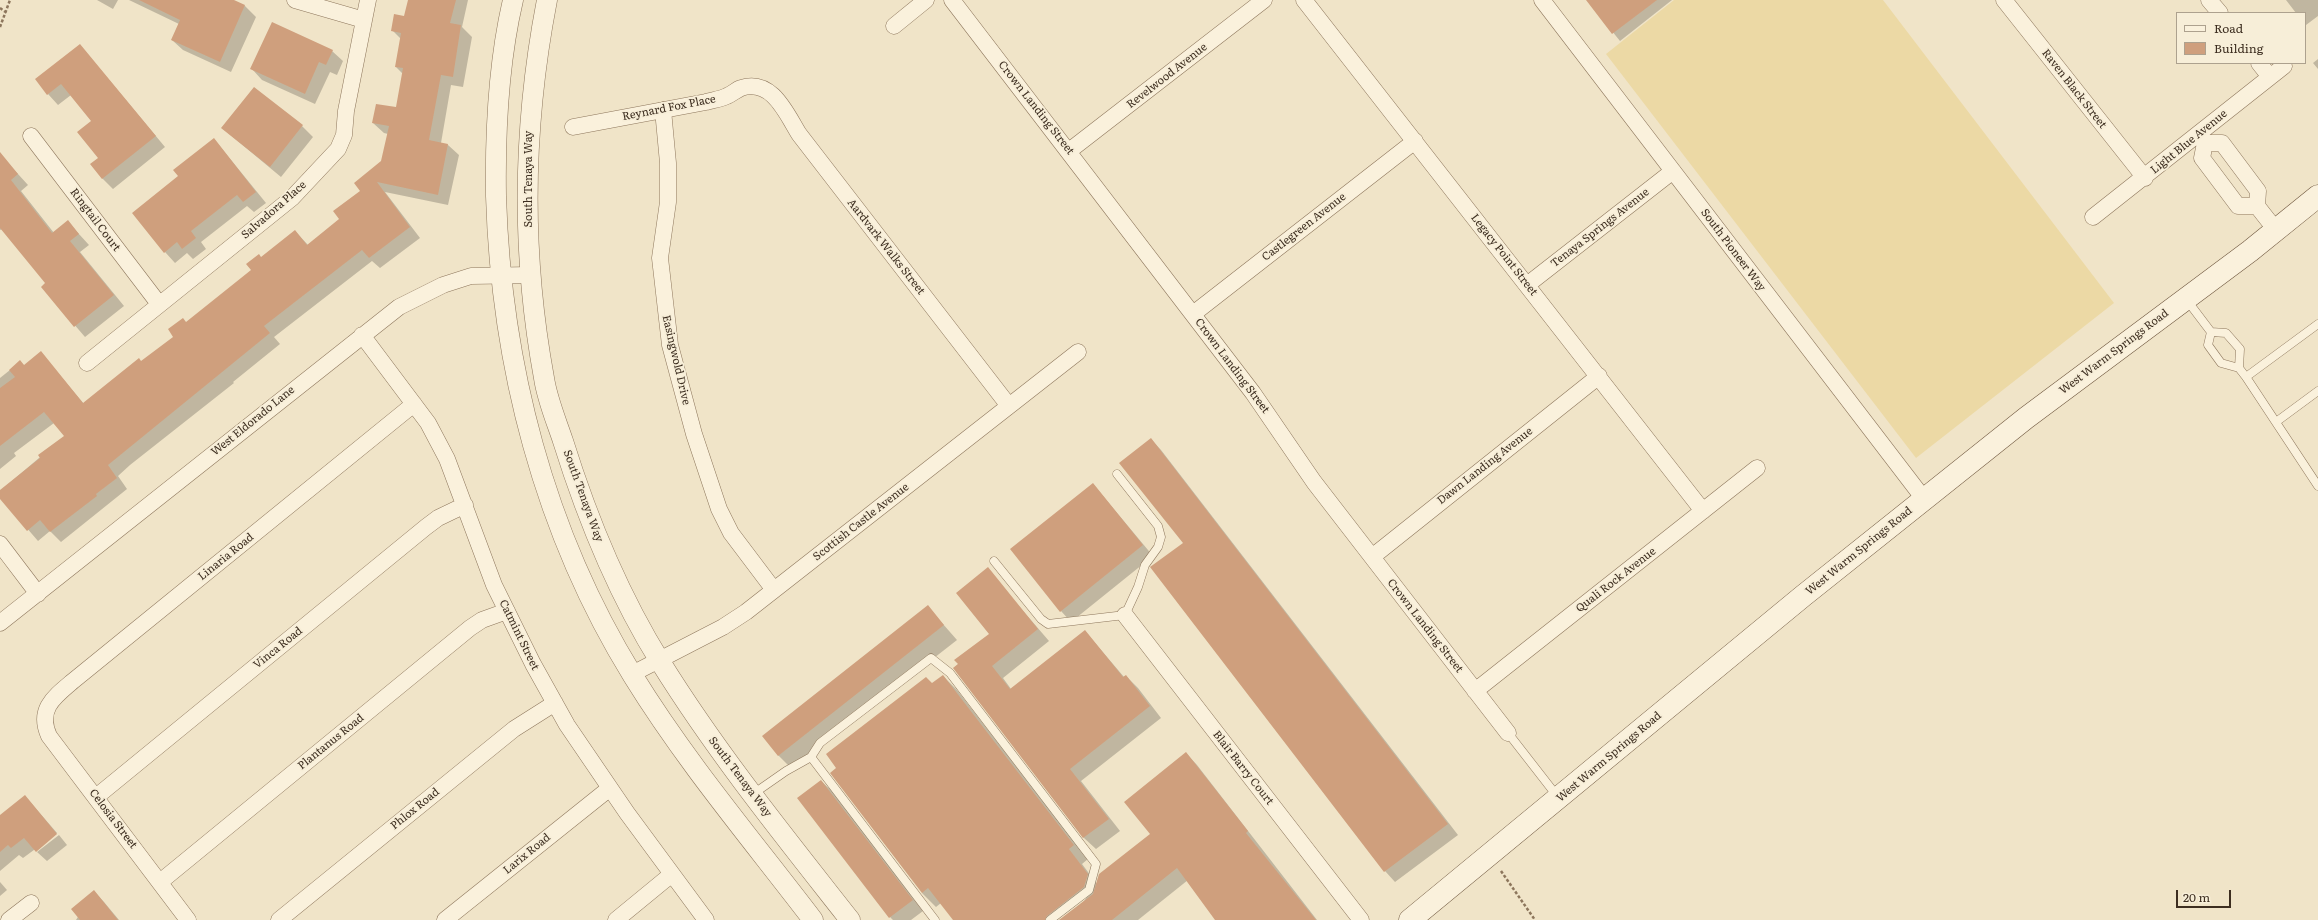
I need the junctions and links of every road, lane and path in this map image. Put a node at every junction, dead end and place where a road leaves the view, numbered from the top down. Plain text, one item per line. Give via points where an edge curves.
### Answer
1 (10, 0) edge
2 (296, 0) edge
3 (368, 0) edge
4 (513, 0) edge
5 (547, 0) edge
6 (926, 0) edge
7 (952, 0) edge
8 (1264, 0) edge
9 (1304, 0) edge
10 (2004, 0) edge
11 (2209, 0) edge
12 (1544, 1) edge
13 (0, 8) edge
14 (2219, 12) edge
15 (7, 13) junction
16 (364, 20) junction
17 (894, 26) dead end
18 (0, 27) edge
19 (2260, 64) edge
20 (2284, 66) dead end
21 (2270, 77) junction
22 (764, 88) joint
23 (663, 110) junction
24 (572, 127) dead end
25 (31, 136) dead end
26 (2202, 139) junction
27 (1415, 141) junction
28 (1069, 151) junction
29 (1673, 171) junction
30 (2144, 178) junction
31 (2318, 196) edge
32 (2257, 206) junction
33 (2093, 217) dead end
34 (2276, 229) junction
35 (500, 275) junction
36 (531, 275) junction
37 (1527, 285) junction
38 (2186, 299) junction
39 (159, 304) junction
40 (1193, 314) junction
41 (2318, 324) edge
42 (2211, 332) junction
43 (362, 335) junction
44 (1078, 352) dead end
45 (87, 363) dead end
46 (2239, 368) junction
47 (1599, 376) junction
48 (2246, 376) junction
49 (2318, 391) edge
50 (414, 404) junction
51 (1009, 406) junction
52 (2276, 422) junction
53 (1757, 468) dead end
54 (1117, 474) dead end
55 (2318, 486) edge
56 (1924, 499) junction
57 (465, 505) junction
58 (1703, 511) junction
59 (0, 544) edge
60 (1372, 556) junction
61 (994, 562) dead end
62 (774, 590) junction
63 (38, 594) junction
64 (507, 611) junction
65 (1125, 615) junction
66 (0, 622) edge
67 (659, 660) junction
68 (632, 674) junction
69 (1475, 691) junction
70 (555, 703) junction
71 (45, 716) joint
72 (1508, 733) joint
73 (811, 757) junction
74 (610, 788) junction
75 (752, 794) junction
76 (96, 797) junction
77 (1559, 798) junction
78 (1490, 856) junction
79 (672, 874) junction
80 (160, 882) junction
81 (31, 903) dead end
82 (9, 920) edge
83 (188, 920) edge
84 (279, 920) edge
85 (445, 920) edge
86 (616, 920) edge
87 (706, 920) edge
88 (813, 920) edge
89 (850, 920) edge
90 (935, 920) edge
91 (1050, 920) edge
92 (1361, 920) edge
93 (1410, 920) edge
94 (1535, 920) edge

1 - 15 path
2 - 16 street
3 - 16 street, Salvadora Place
4 - 35 street via 508,22 495,134
5 - 36 street, South Tenaya Way via 535,74 528,146 527,196
6 - 17 street
7 - 28 street, Crown Landing Street
8 - 28 street, Revelwood Avenue
9 - 27 street, Legacy Point Street
10 - 30 street, Raven Black Street
11 - 14 street
12 - 29 street, South Pioneer Way
13 - 15 path
15 - 18 path
16 - 39 street, Salvadora Place via 346,111 344,135 338,149 292,198
19 - 21 street
20 - 21 street, Light Blue Avenue
21 - 26 street, Light Blue Avenue
22 - 23 street, Reynard Fox Place via 750,86 727,96
22 - 51 street, Aardvark Walks Street via 774,95 799,134
23 - 24 street, Reynard Fox Place
23 - 62 street, Easingwold Drive via 668,163 668,202 660,258 670,344 694,434 719,509 731,533
25 - 39 street, Ringtail Court
26 - 30 street, Light Blue Avenue
26 - 32 street via 2222,143 2258,191
26 - 32 street via 2202,158 2238,206
27 - 37 street, Legacy Point Street
27 - 40 street, Castlegreen Avenue
28 - 40 street, Crown Landing Street
29 - 37 street, Tenaya Springs Avenue
29 - 56 street, South Pioneer Way
30 - 33 street, Light Blue Avenue
31 - 34 main road, West Warm Springs Road
32 - 34 street
34 - 38 main road, West Warm Springs Road
35 - 36 street, West Eldorado Lane
35 - 43 street, West Eldorado Lane via 471,276 443,285 399,307
35 - 68 street via 520,399 539,470 579,574
36 - 67 street, South Tenaya Way via 544,380 569,461 607,562
37 - 47 street, Legacy Point Street
38 - 42 lane
38 - 56 main road, West Warm Springs Road via 2026,418
39 - 45 street, Salvadora Place
40 - 60 street, Crown Landing Street via 1258,399 1314,482
41 - 48 lane
42 - 46 lane via 2208,345 2221,363
42 - 46 lane via 2226,332 2240,349
43 - 50 street, Catmint Street
43 - 63 street, West Eldorado Lane
44 - 51 street, Scottish Castle Avenue
46 - 48 lane
47 - 58 street, Legacy Point Street
47 - 60 street, Dawn Landing Avenue
48 - 52 lane
49 - 52 lane
50 - 57 street, Catmint Street via 428,423 447,459
50 - 71 street, Linaria Road via 57,694 48,706
51 - 62 street, Scottish Castle Avenue
52 - 55 lane
53 - 58 street, Quali Rock Avenue
54 - 65 lane via 1158,526 1161,537 1158,547 1144,566
56 - 77 main road, West Warm Springs Road
57 - 64 street, Catmint Street via 494,585
57 - 76 street, Vinca Road via 426,527
58 - 69 street, Quali Rock Avenue
59 - 63 street
60 - 69 street, Crown Landing Street
61 - 65 lane via 1048,624
62 - 67 street, Scottish Castle Avenue via 723,627
63 - 66 street, West Eldorado Lane
64 - 70 street, Catmint Street
64 - 80 street, Plantanus Road via 482,620 470,628
65 - 92 street, Blair Barry Court
67 - 68 street, Scottish Castle Avenue
67 - 75 street, South Tenaya Way via 718,750
68 - 88 street via 695,766
69 - 72 street, Crown Landing Street
70 - 74 street, Catmint Street
70 - 84 street, Phlox Road via 514,729
71 - 76 street, Celosia Street via 49,736
72 - 77 lane
73 - 75 lane
73 - 90 lane
73 - 91 lane via 820,743 931,658 950,672 1096,864 1089,890
74 - 79 street, Catmint Street
74 - 85 street, Larix Road
75 - 89 street, South Tenaya Way
76 - 80 street, Celosia Street
77 - 78 main road, West Warm Springs Road
78 - 93 main road, West Warm Springs Road
78 - 94 path
79 - 86 street
79 - 87 street, Catmint Street
80 - 83 street, Celosia Street
81 - 82 street

